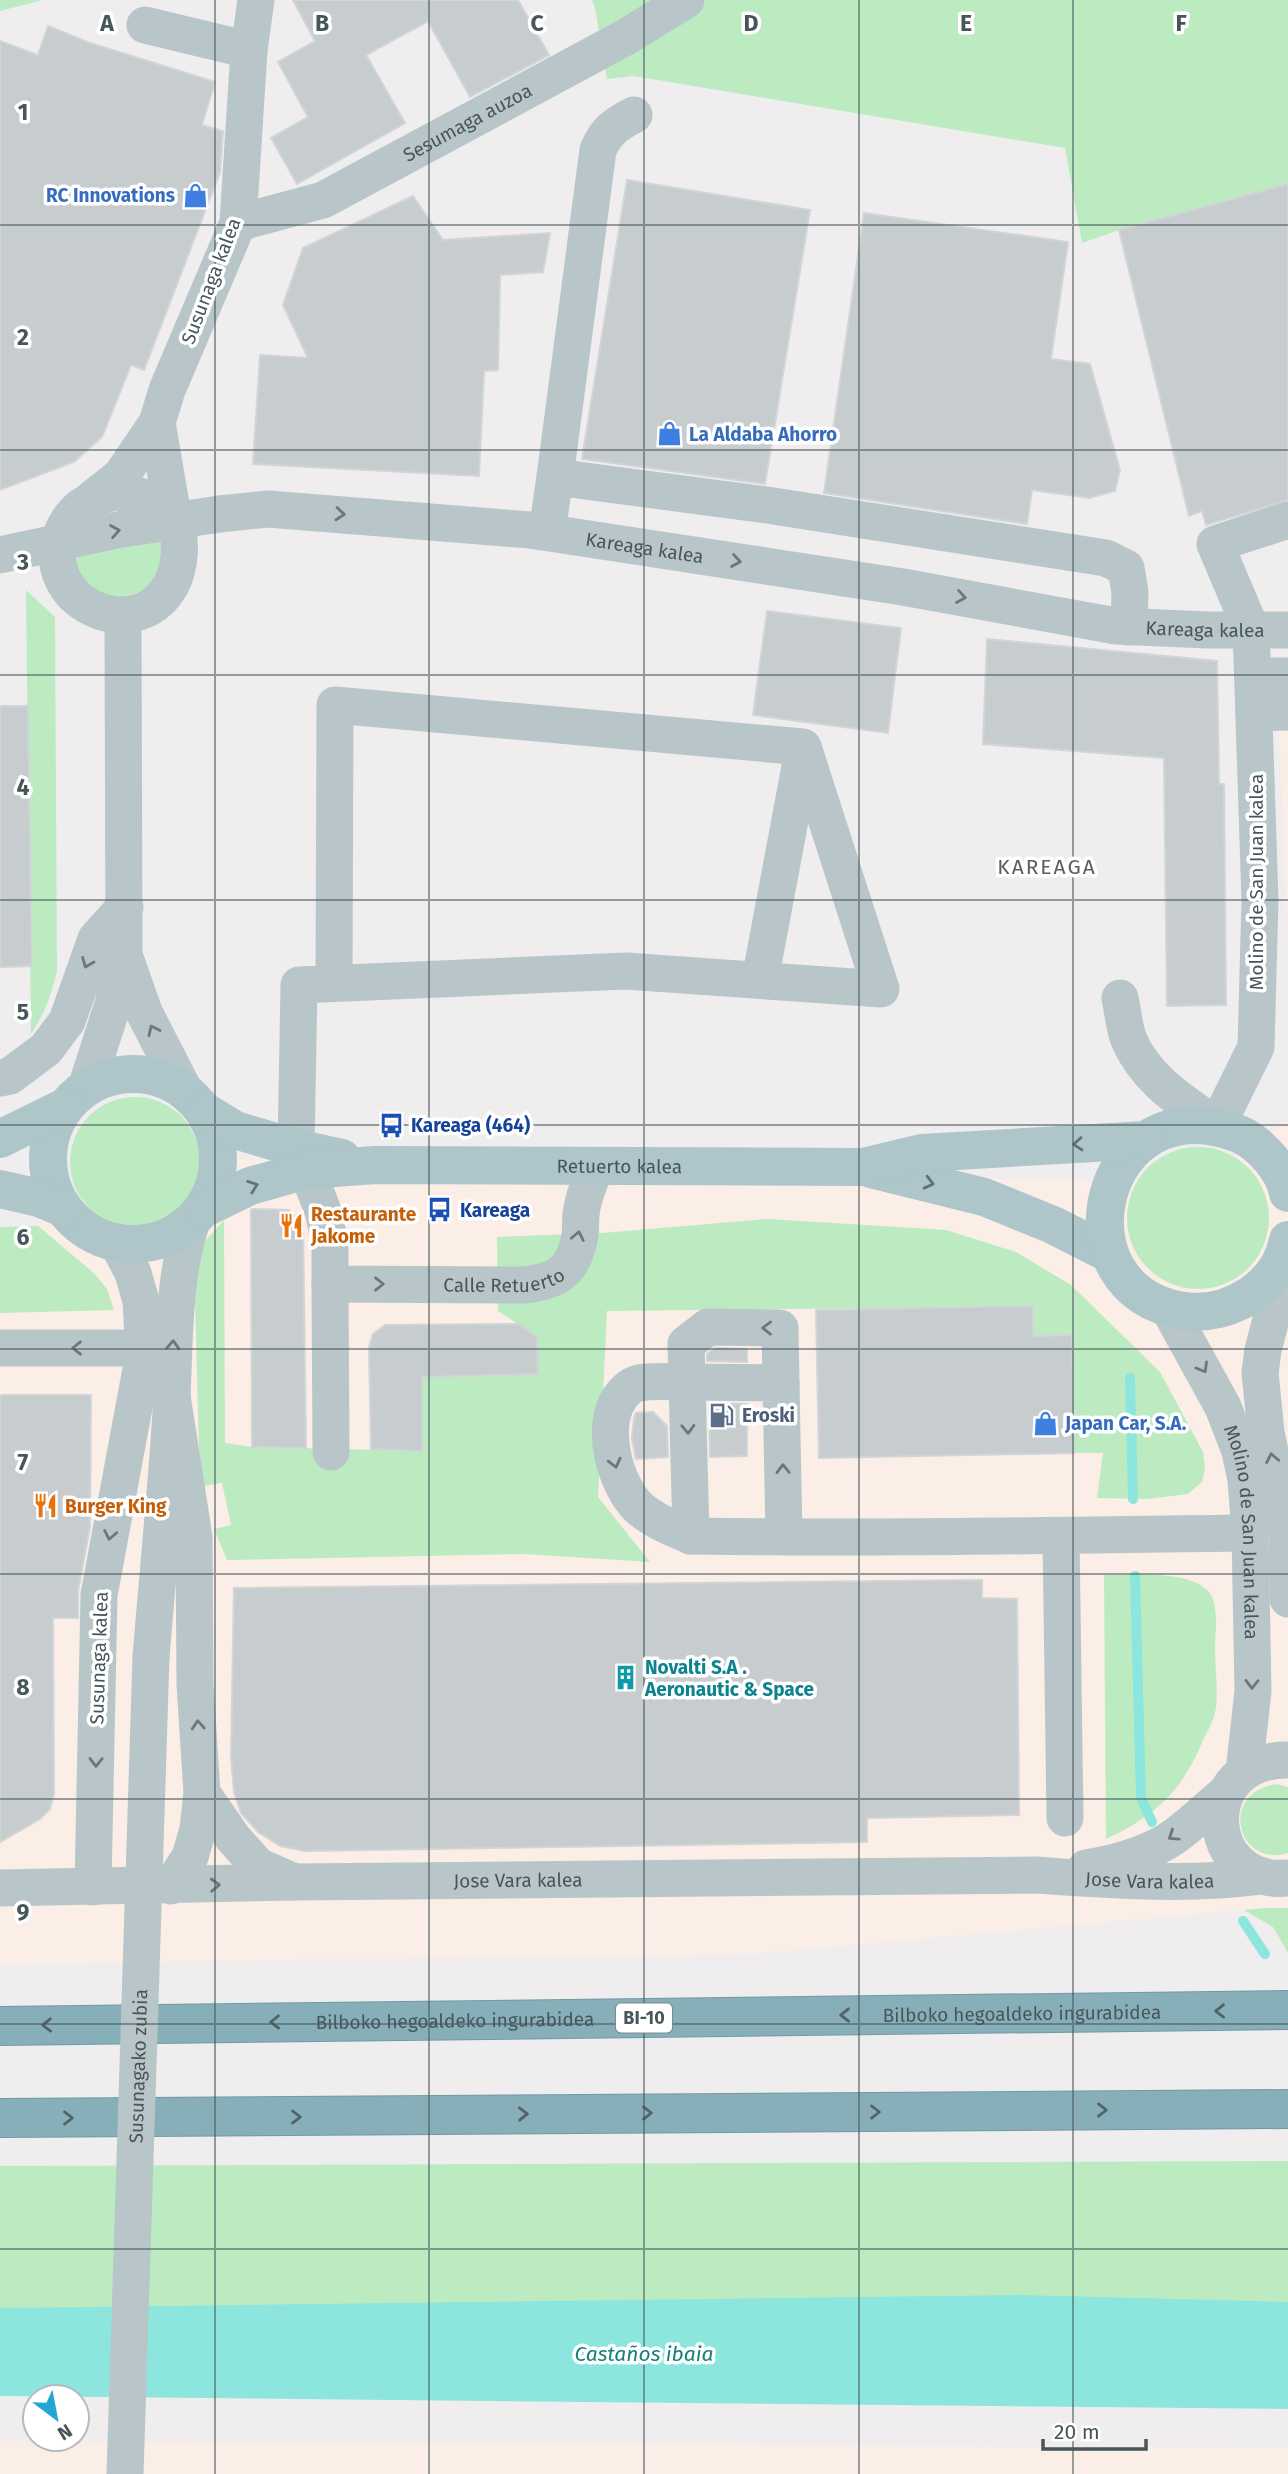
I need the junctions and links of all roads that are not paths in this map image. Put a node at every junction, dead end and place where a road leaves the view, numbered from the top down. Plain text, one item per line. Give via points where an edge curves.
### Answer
1 (256, 0) edge
2 (686, 0) edge
3 (145, 25) dead end
4 (249, 50) junction
5 (634, 115) dead end
6 (238, 223) junction
7 (157, 423) junction
8 (555, 477) junction
9 (93, 498) junction
10 (1288, 520) edge
11 (174, 522) junction
12 (547, 532) junction
13 (58, 542) junction
14 (0, 555) edge
15 (123, 617) junction
16 (1129, 627) junction
17 (1251, 629) junction
18 (1288, 629) edge
19 (1270, 676) edge
20 (1271, 712) edge
21 (803, 747) junction
22 (1274, 900) edge
23 (124, 907) junction
24 (124, 955) junction
25 (760, 980) junction
26 (334, 983) junction
27 (1120, 998) dead end
28 (0, 1078) edge
29 (76, 1098) junction
30 (194, 1101) junction
31 (1217, 1126) junction
32 (0, 1139) edge
33 (1146, 1140) junction
34 (302, 1159) junction
35 (1280, 1160) edge
36 (596, 1166) junction
37 (863, 1167) junction
38 (0, 1189) edge
39 (1288, 1193) edge
40 (63, 1208) junction
41 (197, 1215) junction
42 (117, 1242) junction
43 (1110, 1254) junction
44 (1284, 1254) edge
45 (330, 1284) junction
46 (1169, 1309) junction
47 (0, 1348) edge
48 (145, 1348) junction
49 (687, 1382) junction
50 (781, 1383) junction
51 (172, 1395) junction
52 (331, 1452) dead end
53 (1287, 1520) edge
54 (1250, 1533) junction
55 (691, 1536) junction
56 (1061, 1536) junction
57 (785, 1537) junction
58 (1288, 1599) edge
59 (151, 1657) junction
60 (1288, 1760) edge
61 (1235, 1783) junction
62 (202, 1793) junction
63 (1065, 1818) dead end
64 (1036, 1875) junction
65 (1281, 1878) edge
66 (295, 1882) junction
67 (171, 1886) junction
68 (93, 1887) junction
69 (0, 1888) edge
70 (1288, 2010) edge
71 (0, 2026) edge
72 (1288, 2109) edge
73 (0, 2118) edge
74 (125, 2474) edge

1 - 4 street, Susunaga kalea
2 - 6 street, Sesumaga auzoa via 323,200
3 - 4 street
4 - 6 street, Susunaga kalea
5 - 8 street via 614,125 598,150
6 - 7 street, Susunaga kalea
7 - 9 street via 121,476
7 - 11 street
8 - 12 street
8 - 16 street via 1106,558 1126,568
9 - 11 street via 114,492 139,495
9 - 13 street via 67,520
10 - 17 street via 1215,544
11 -> 12 street, Kareaga kalea via 268,509
13 -> 11 street, Kareaga kalea
11 - 15 street via 179,564 171,585 142,611
12 -> 16 street, Kareaga kalea
13 - 14 street, Kareaga kalea
13 - 15 street via 61,573 78,600 96,611
15 - 23 street
16 - 17 street, Kareaga kalea
17 - 18 street, Kareaga kalea
17 - 19 street, Molino de San Juan kalea
19 - 20 street, Molino de San Juan kalea
20 - 22 street, Molino de San Juan kalea
21 - 25 street
21 - 25 street via 881,989
21 - 26 street via 335,705
22 - 31 street, Molino de San Juan kalea via 1256,1047
23 - 24 street
23 -> 28 street via 96,939 67,1021 46,1049 10,1076
24 - 29 street via 113,1004
30 -> 24 street via 144,1012
25 - 26 street via 626,971
26 - 34 street via 299,985
27 - 31 street via 1129,1040 1147,1071
29 - 30 main road via 110,1077 137,1074 159,1078
29 - 32 main road
29 - 40 main road via 54,1128 48,1157 52,1186
30 - 34 main road, Retuerto kalea via 235,1130
30 - 41 main road via 216,1138 219,1161 216,1182
31 - 33 main road via 1192,1124
31 - 35 main road via 1247,1138
33 -> 37 main road via 922,1153
33 - 43 main road via 1122,1162 1108,1191 1103,1222
34 - 36 main road, Retuerto kalea via 375,1165
41 -> 34 main road, Retuerto kalea
34 - 45 street via 323,1212 330,1244
35 - 39 main road
36 - 37 main road, Retuerto kalea
45 -> 36 street, Calle Retuerto via 525,1286 548,1282 564,1272 572,1259
37 -> 43 main road via 984,1197
38 - 40 main road
40 - 42 main road via 85,1230
41 - 42 main road via 166,1238 135,1245
51 -> 41 street via 175,1313 184,1244
42 - 48 street, Susunaga kalea via 133,1273
43 - 46 main road via 1124,1278
44 - 46 main road via 1255,1293 1228,1307 1199,1313
53 -> 44 street, Molino de San Juan kalea via 1266,1432 1260,1373
45 - 52 street
46 -> 54 street, Molino de San Juan kalea via 1218,1397 1240,1451
48 -> 47 street
48 - 59 street, Susunaga kalea
48 -> 68 street, Susunaga kalea via 99,1595
49 - 50 street
50 -> 49 street via 780,1328 708,1327 686,1344
49 -> 55 street
49 -> 55 street via 637,1383 623,1392 612,1409 609,1437 617,1473 638,1506
57 -> 50 street
51 - 59 street
62 -> 51 street via 195,1684 194,1536
53 - 58 street, Molino de San Juan kalea
54 - 56 street
54 -> 61 street, Molino de San Juan kalea via 1253,1691
55 - 57 street
56 - 57 street
56 - 63 street
59 - 74 street, Susunagako zubia, bridge
60 - 61 street, Jose Vara kalea via 1258,1764
61 -> 64 street, Jose Vara kalea via 1173,1838 1143,1853
61 - 65 street, Molino de San Juan kalea via 1220,1818 1229,1852 1240,1865
62 - 66 street via 258,1866
62 - 67 street via 190,1857
64 - 65 street, Jose Vara kalea via 1132,1882
64 - 66 street, Jose Vara kalea
67 -> 66 street, Jose Vara kalea
67 - 68 street, Jose Vara kalea
68 - 69 street, Jose Vara kalea
70 -> 71 highway, Bilboko hegoaldeko ingurabidea / BI-10
73 -> 72 highway

